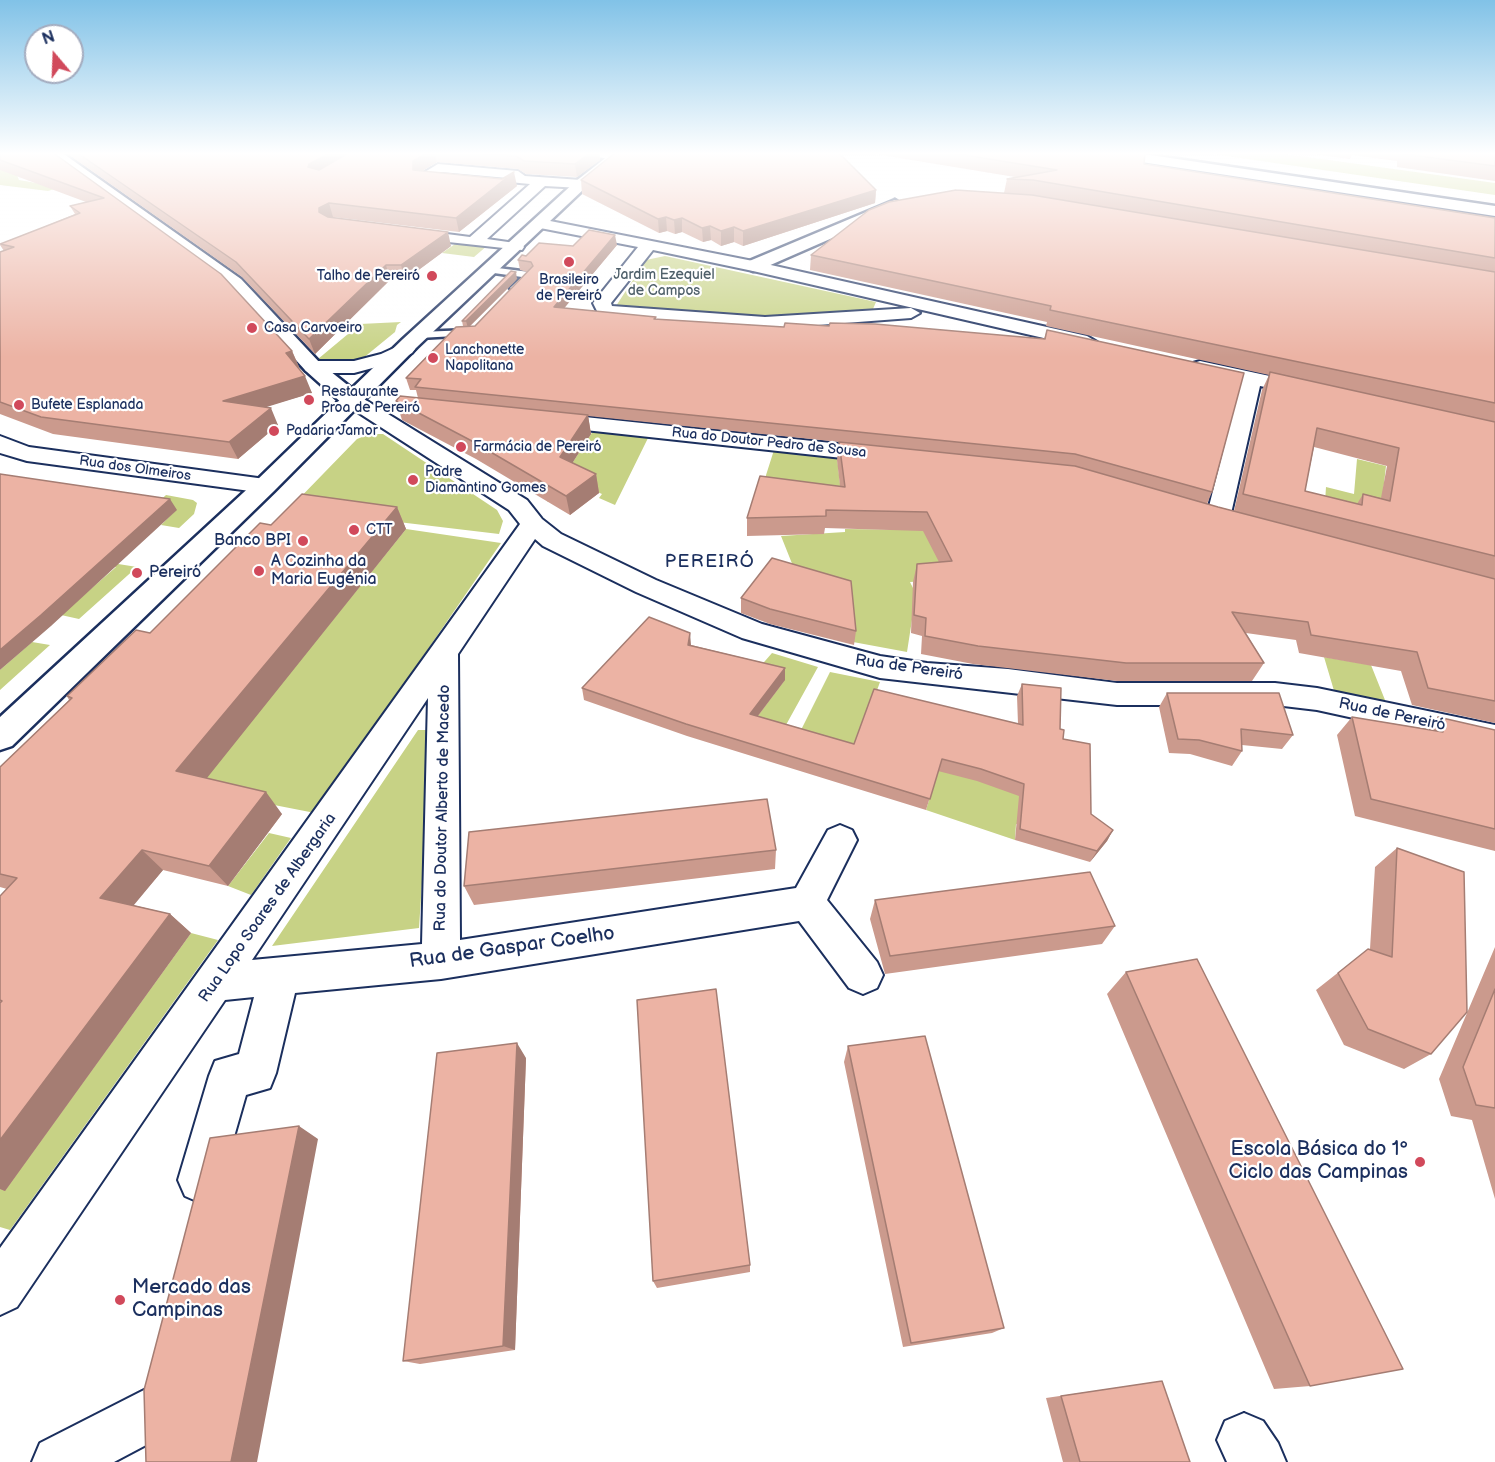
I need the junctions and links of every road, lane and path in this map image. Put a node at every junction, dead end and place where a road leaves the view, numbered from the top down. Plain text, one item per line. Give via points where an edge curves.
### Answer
1 (147, 220) edge
2 (498, 220) edge
3 (544, 220) edge
4 (859, 220) edge
5 (540, 224) junction
6 (395, 232) edge
7 (474, 242) junction
8 (649, 244) junction
9 (516, 247) junction
10 (753, 266) junction
11 (490, 270) junction
12 (504, 300) edge
13 (942, 311) junction
14 (480, 325) edge
15 (420, 335) junction
16 (1109, 347) edge
17 (405, 349) junction
18 (1186, 364) edge
19 (313, 367) junction
20 (1252, 378) junction
21 (1322, 394) edge
22 (352, 400) junction
23 (400, 404) edge
24 (526, 417) edge
25 (2, 447) edge
26 (905, 458) edge
27 (265, 486) junction
28 (1196, 511) edge
29 (1218, 518) junction
30 (533, 524) junction
31 (1241, 524) edge
32 (444, 655) junction
33 (0, 737) edge
34 (1495, 737) edge
35 (840, 840) dead end
36 (807, 903) junction
37 (441, 961) junction
38 (863, 975) dead end
39 (279, 976) junction
40 (216, 982) junction
41 (190, 1221) edge
42 (0, 1290) edge
43 (148, 1417) edge
44 (59, 1462) edge

1 - 19 main road via 235,283
2 - 7 street
3 - 5 main road
4 - 10 main road
5 - 8 street
5 - 9 main road
6 - 7 street
7 - 9 street
8 - 10 street
8 - 13 street via 602,303 605,311 765,323
9 - 11 main road
10 - 13 street
11 - 12 lane via 529,275
11 - 15 main road
13 - 16 street
14 - 15 lane via 472,333
15 - 17 main road
17 - 19 street via 354,367
17 - 22 main road
18 - 20 street
19 - 22 main road
20 - 21 street
20 - 29 street
22 - 23 street
22 - 27 main road
22 - 30 street, Rua de Pereiró via 518,505
24 - 26 street, Rua do Doutor Pedro de Sousa
25 - 27 street, Rua dos Olmeiros via 27,454
27 - 33 main road
28 - 29 street
29 - 31 street
30 - 32 street, Rua Lopo Soares de Albergaria
30 - 34 street, Rua de Pereiró via 563,546 752,631 880,667 1117,694 1275,694 1317,699
32 - 37 street, Rua do Doutor Alberto de Macedo
32 - 40 street, Rua Lopo Soares de Albergaria
35 - 36 street
36 - 37 street, Rua de Gaspar Coelho
36 - 38 street
37 - 39 street, Rua de Gaspar Coelho
39 - 40 street, Rua de Gaspar Coelho
39 - 41 street via 255,1073 230,1076
40 - 42 street, Rua Lopo Soares de Albergaria
43 - 44 street

